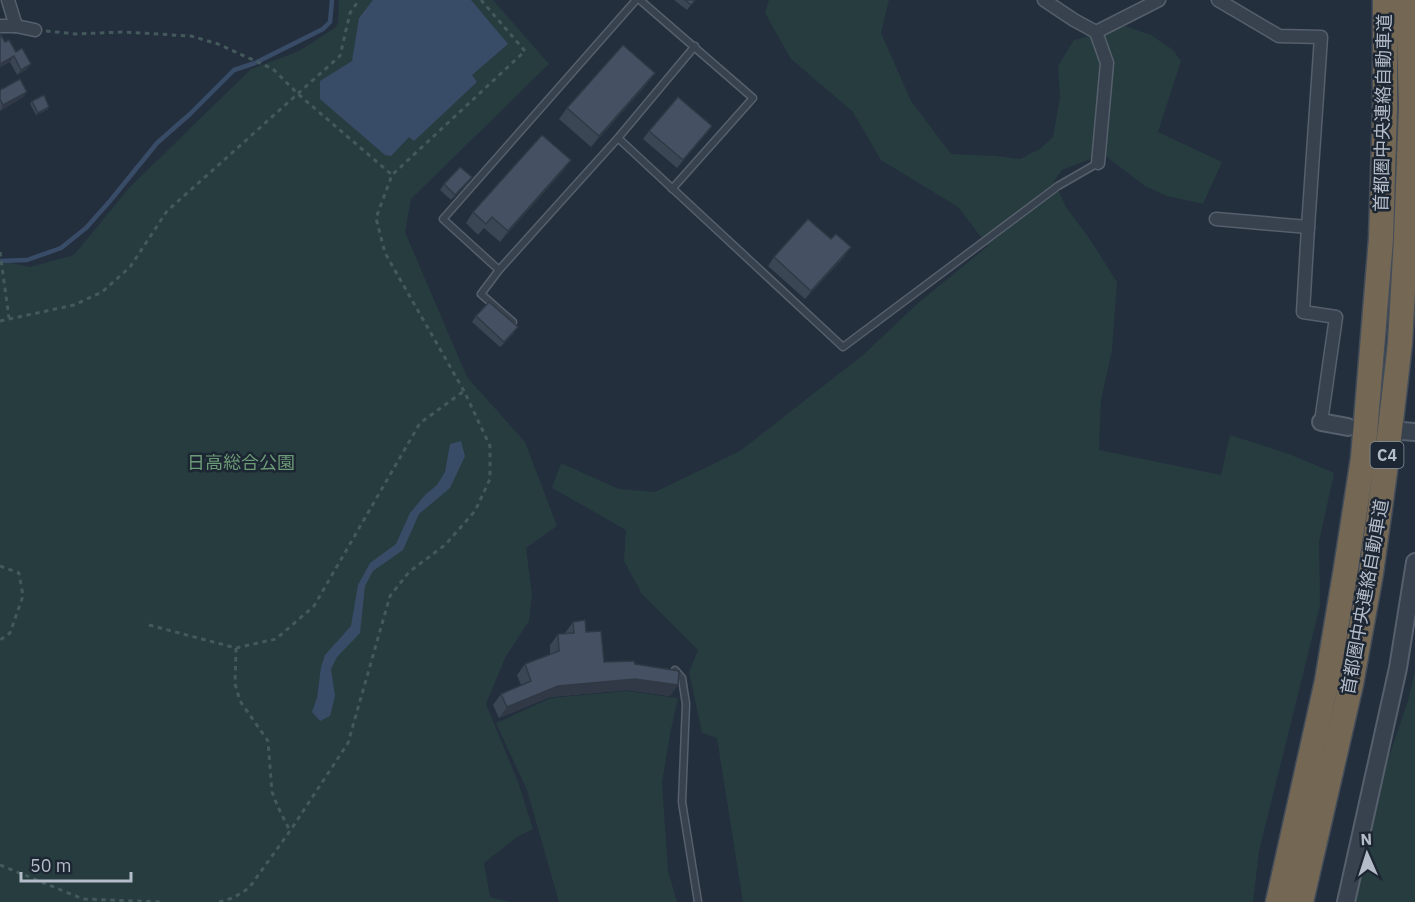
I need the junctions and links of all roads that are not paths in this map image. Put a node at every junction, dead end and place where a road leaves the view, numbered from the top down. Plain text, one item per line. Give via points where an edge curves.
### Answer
1 (8, 0) edge
2 (638, 0) edge
3 (1044, 0) edge
4 (1159, 0) edge
5 (1218, 0) edge
6 (1385, 0) edge
7 (1408, 0) edge
8 (0, 26) edge
9 (16, 26) junction
10 (35, 30) road end
11 (1096, 32) junction
12 (695, 46) junction
13 (618, 138) junction
14 (1098, 163) joint
15 (672, 189) junction
16 (1216, 219) dead end
17 (1308, 227) junction
18 (499, 270) junction
19 (513, 322) edge
20 (1321, 423) joint
21 (1348, 427) dead end
22 (1415, 562) edge
23 (675, 670) edge
24 (698, 902) edge
25 (1278, 902) edge
26 (1301, 902) edge
27 (1346, 902) edge

1 - 9 street
2 - 12 lane
2 - 18 lane via 443,219
3 - 11 street
4 - 11 street
5 - 17 street via 1279,36 1321,37
6 - 25 highway, 首都圏中央連絡自動車道 / C4 via 1381,239 1363,458 1327,681
7 - 26 highway, 首都圏中央連絡自動車道 / C4 via 1411,107 1407,238 1386,464 1351,684
8 - 9 street
9 - 10 street
11 - 14 street via 1107,63
12 - 13 lane
12 - 15 lane via 753,98
13 - 15 lane
13 - 18 lane
14 - 15 lane via 1058,186 843,347
16 - 17 street
17 - 20 street via 1304,312 1336,317
18 - 19 lane via 480,294
20 - 21 street
22 - 27 street via 1398,668
23 - 24 lane via 682,678 686,704 682,802

